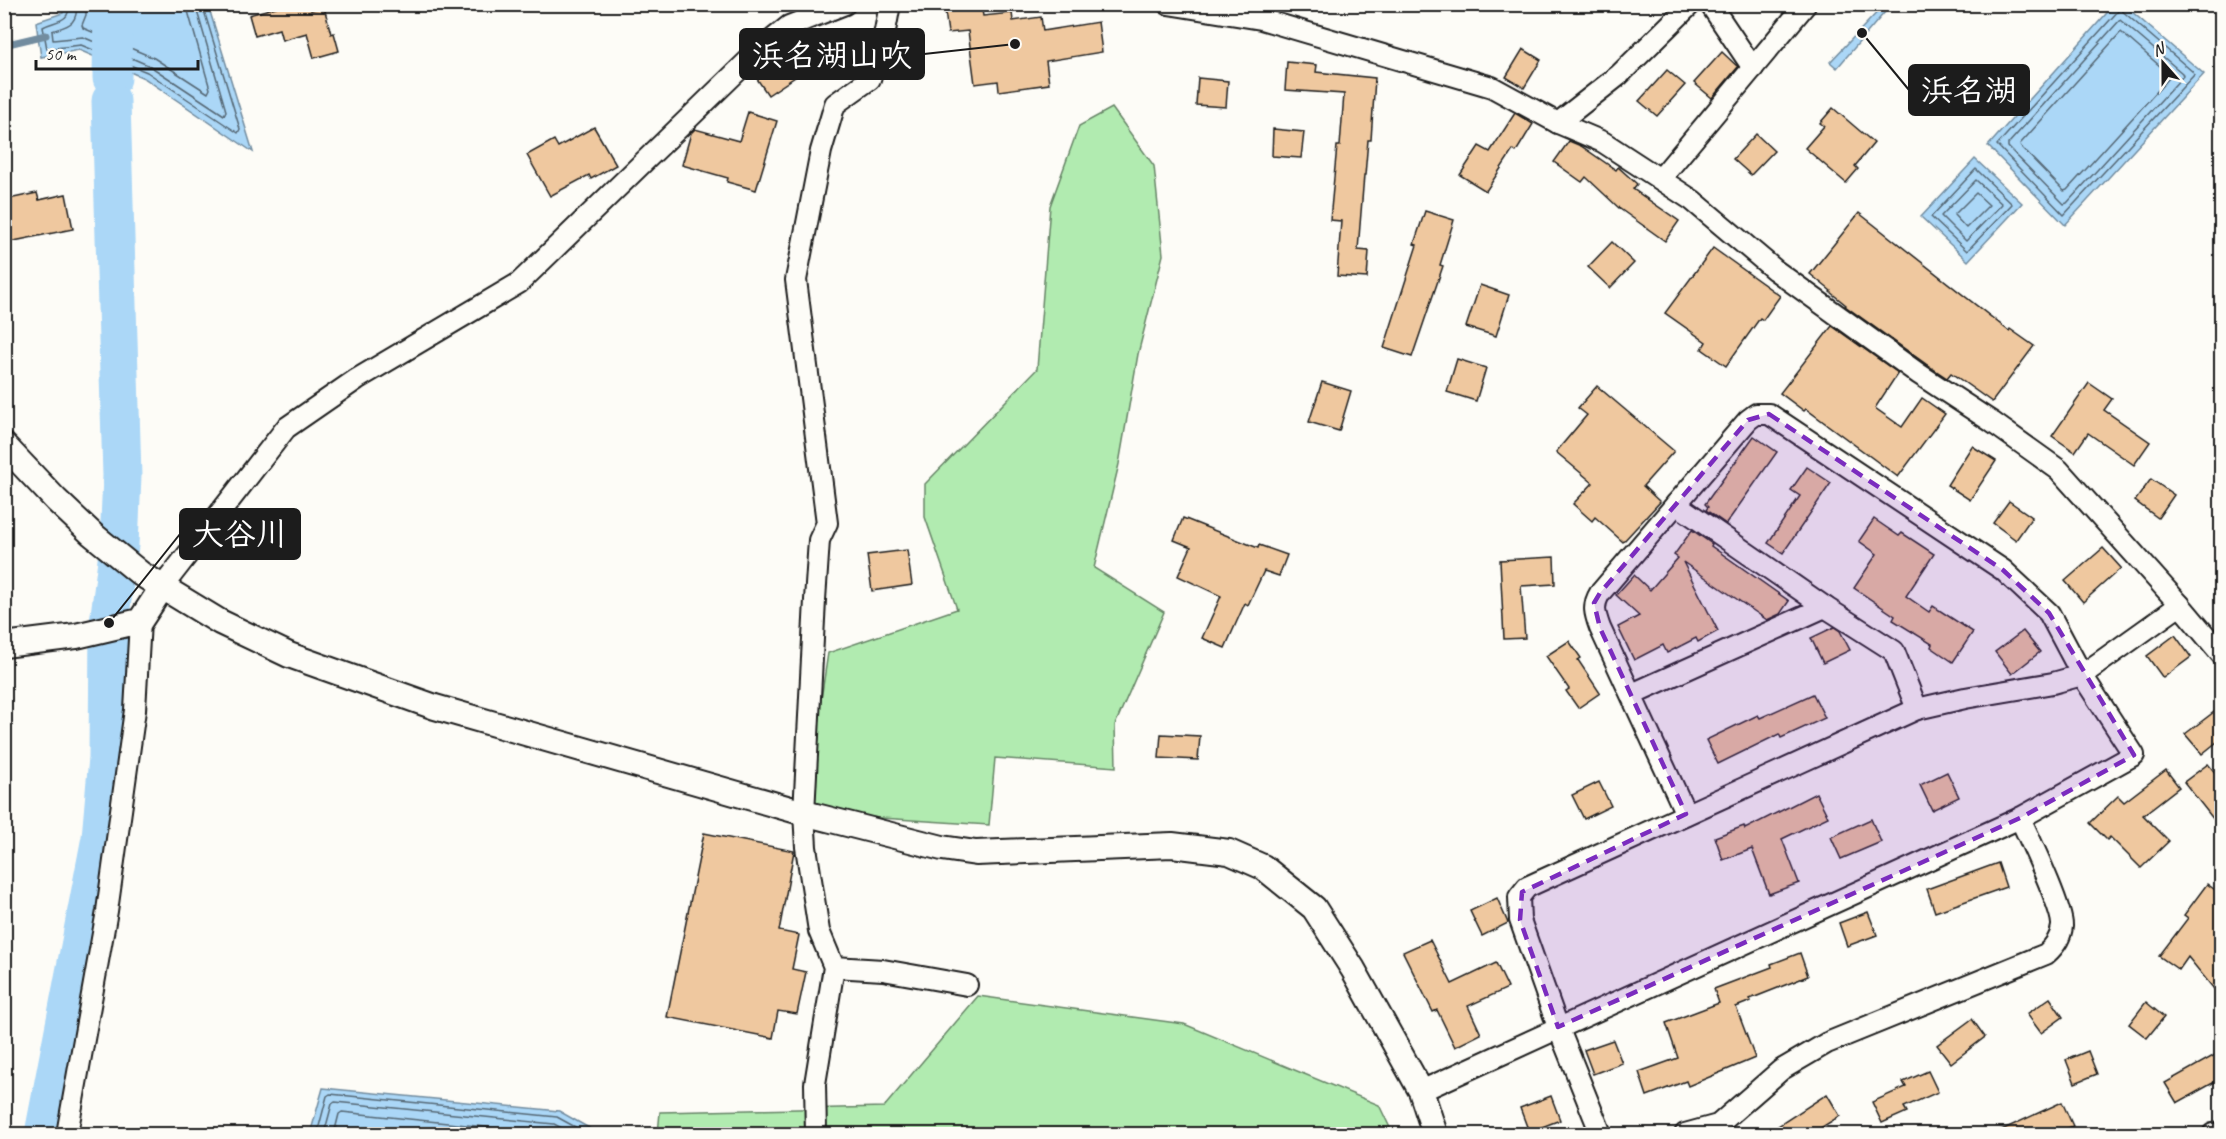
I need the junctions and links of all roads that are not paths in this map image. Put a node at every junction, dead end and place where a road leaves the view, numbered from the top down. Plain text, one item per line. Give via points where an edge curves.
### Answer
1 (845, 4) edge
2 (890, 4) edge
3 (1168, 4) edge
4 (1691, 4) edge
5 (1710, 4) edge
6 (1806, 4) edge
7 (1753, 68) junction
8 (1558, 123) junction
9 (1661, 178) junction
10 (4, 445) edge
11 (1676, 504) junction
12 (163, 586) junction
13 (2180, 605) junction
14 (1825, 607) junction
15 (140, 621) junction
16 (4, 645) edge
17 (2222, 656) edge
18 (2082, 675) junction
19 (1632, 694) junction
20 (1917, 710) junction
21 (804, 813) junction
22 (1686, 814) junction
23 (2020, 818) junction
24 (834, 967) junction
25 (967, 985) dead end
26 (1558, 1027) junction
27 (1421, 1091) junction
28 (2222, 1133) edge
29 (67, 1134) edge
30 (816, 1134) edge
31 (1435, 1134) edge
32 (1601, 1134) edge
33 (1685, 1134) edge
34 (2213, 1134) edge

1 - 12 street via 789,26 764,46 519,283 357,379 286,428
2 - 21 street via 870,79 835,104 821,151 796,280 826,524 819,540 816,576
3 - 8 street via 1261,20 1492,87
4 - 8 street via 1619,75
5 - 7 street
6 - 7 street
7 - 9 street
8 - 9 street via 1603,141
9 - 13 street via 1785,277 2059,470
10 - 12 street via 93,534 141,574
11 - 14 street
11 - 18 street via 1748,420 1756,414 1769,414 2003,570 2049,613
11 - 19 street via 1594,603 1600,628
12 - 15 street
12 - 21 street via 220,622 289,655 435,707
13 - 17 street
13 - 18 street
14 - 19 street
14 - 20 street via 1894,651
15 - 16 street via 76,636
15 - 29 street via 135,710 109,900
18 - 20 street
18 - 23 street via 2134,755
19 - 22 street
20 - 22 street
21 - 24 street via 819,931
21 - 27 street via 976,853 1172,844 1229,852 1263,867 1314,908
22 - 26 street via 1527,887 1519,897 1520,920
23 - 26 street
23 - 33 street via 2062,926 2051,950 1827,1043 1780,1070 1718,1125
24 - 25 street via 883,970
24 - 30 street via 815,1083
26 - 27 street
26 - 32 street
27 - 31 street
28 - 34 street

